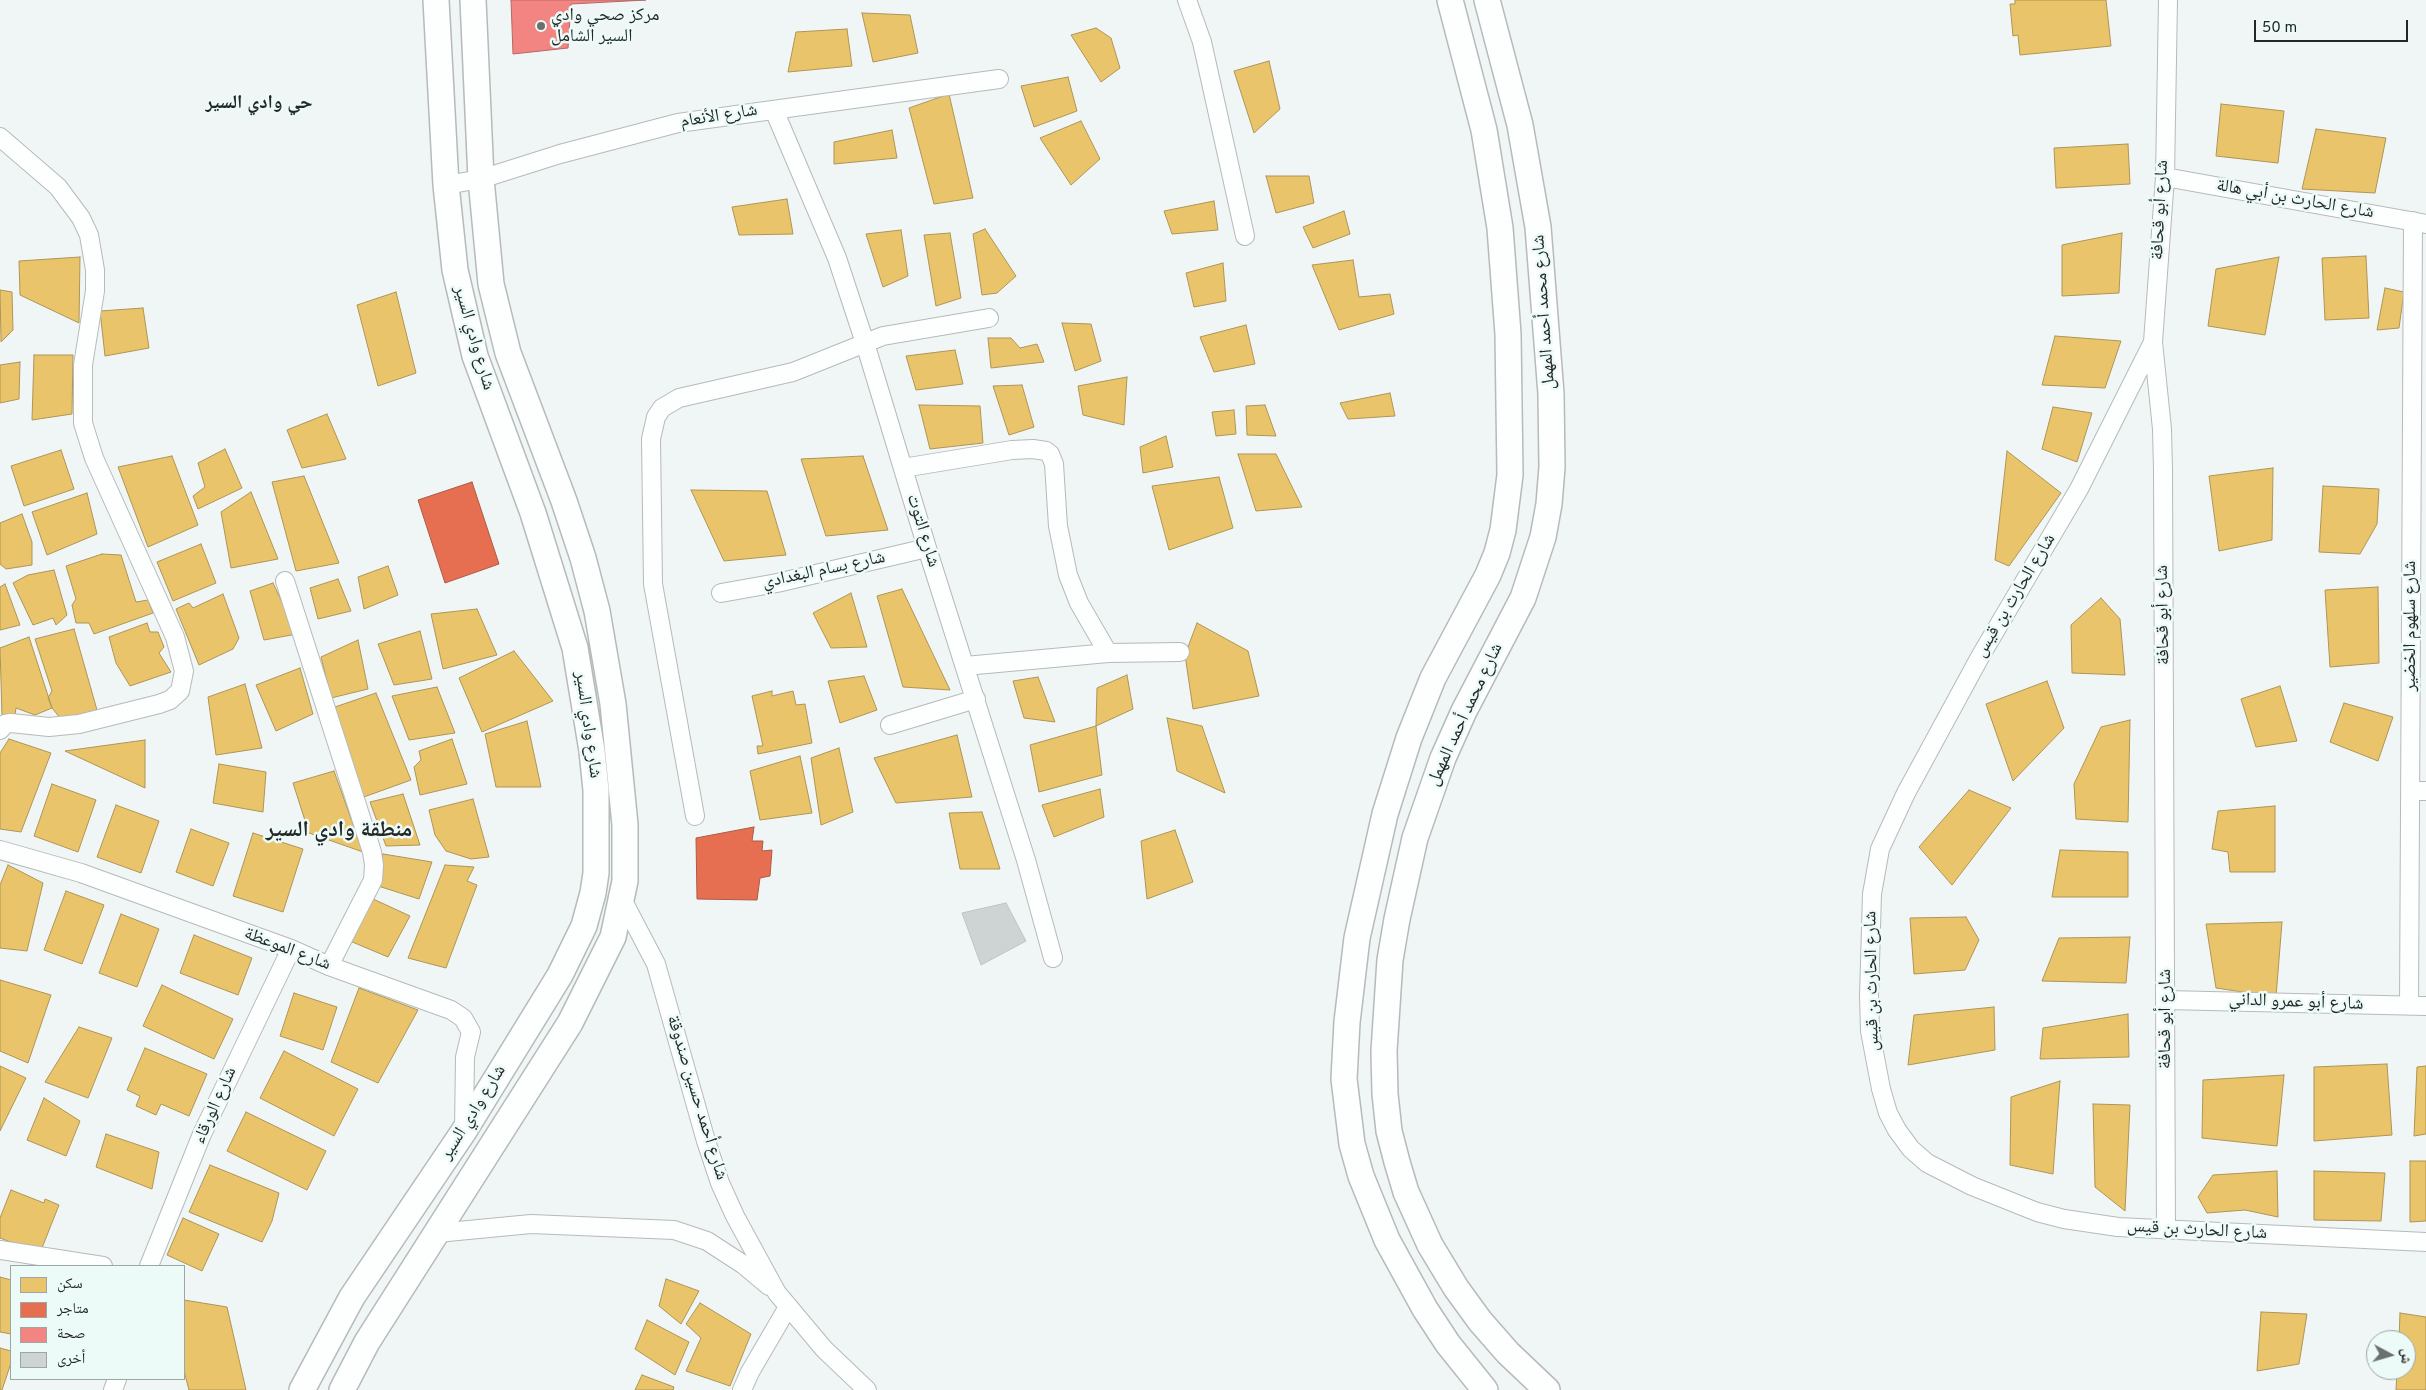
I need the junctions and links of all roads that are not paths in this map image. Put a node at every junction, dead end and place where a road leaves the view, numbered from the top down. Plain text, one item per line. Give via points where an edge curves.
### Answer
1 (436, 0) edge
2 (474, 0) edge
3 (1187, 0) edge
4 (1450, 0) edge
5 (1487, 0) edge
6 (2168, 0) edge
7 (999, 79) dead end
8 (774, 110) junction
9 (0, 137) edge
10 (2164, 177) junction
11 (481, 179) junction
12 (446, 185) junction
13 (2419, 223) edge
14 (1246, 236) dead end
15 (989, 318) dead end
16 (865, 342) junction
17 (2153, 342) junction
18 (903, 468) junction
19 (927, 548) junction
20 (285, 581) dead end
21 (721, 593) dead end
22 (1180, 652) dead end
23 (1108, 653) junction
24 (965, 666) junction
25 (976, 699) junction
26 (890, 725) dead end
27 (0, 730) edge
28 (2418, 791) edge
29 (695, 816) dead end
30 (0, 850) edge
31 (594, 892) junction
32 (622, 901) junction
33 (291, 949) junction
34 (1053, 958) dead end
35 (329, 966) junction
36 (2166, 1000) junction
37 (2417, 1006) edge
38 (464, 1131) junction
39 (2166, 1230) junction
40 (437, 1233) junction
41 (2426, 1242) edge
42 (0, 1250) edge
43 (96, 1265) edge
44 (149, 1265) edge
45 (777, 1293) junction
46 (788, 1307) junction
47 (302, 1390) edge
48 (342, 1390) edge
49 (742, 1390) edge
50 (867, 1390) edge
51 (1485, 1390) edge
52 (1546, 1390) edge

1 - 12 main road, شارع وادي السير
2 - 11 main road, شارع وادي السير
3 - 14 street via 1202,42
4 - 51 main road via 1484,130 1500,228 1508,334 1510,475 1497,553 1433,678 1409,738 1385,814 1357,938 1346,1022 1344,1079 1358,1168 1387,1240 1425,1310
5 - 52 main road, شارع محمد أحمد المهمل via 1520,125 1538,227 1551,394 1549,504 1543,537 1523,598 1457,727 1427,798 1415,838 1390,960 1384,1051 1385,1094 1396,1162 1430,1245 1480,1321 1508,1354
6 - 10 street, شارع أبو قحافة
7 - 8 street, شارع الأنعام
8 - 11 street, شارع الأنعام via 720,116 633,133
8 - 16 street, شارع التوت via 837,258
9 - 27 street via 58,187 81,218 89,236 96,270 83,365 82,423 94,458 175,637 184,671 180,691 159,704 79,724 49,726 11,722
10 - 13 street, شارع الحارث بن أبي هالة
10 - 17 street, شارع أبو قحافة
11 - 12 street, شارع الأنعام
11 - 32 main road, شارع وادي السير via 491,284 508,352 583,558 607,658 625,826
12 - 31 main road, شارع وادي السير via 454,270 475,356 533,513 575,648 596,790 598,848
13 - 28 street, شارع سلهوم الخضير
15 - 16 street via 908,331
16 - 18 street, شارع التوت
16 - 29 street via 793,372 679,398 662,408 656,417 651,439 653,584
17 - 36 street, شارع أبو قحافة via 2163,470
17 - 39 street, شارع الحارث بن قيس via 2079,490 1980,655 1887,830 1880,848 1872,894 1869,996 1874,1061 1888,1113 1911,1149 1928,1163 1972,1186 2036,1212 2118,1227
18 - 19 street, شارع التوت
18 - 23 street via 1012,450 1033,449 1050,454 1054,464 1058,526 1068,575 1079,602
19 - 21 street, شارع بسام البغدادي
19 - 24 street, شارع التوت
20 - 35 street via 374,865 373,880
22 - 23 street
23 - 24 street
24 - 25 street, شارع التوت
25 - 26 street
25 - 34 street, شارع التوت
28 - 37 street, شارع سلهوم الخضير
30 - 33 street, شارع الموعظة via 81,873
31 - 32 main road
31 - 38 main road, شارع وادي السير via 584,926 560,975
32 - 40 main road, شارع وادي السير via 613,937 570,1023
32 - 45 street, شارع أحمد حسين صندوقة via 656,964 681,1060 720,1183
33 - 35 street, شارع الموعظة
33 - 44 street, شارع الورقاء via 202,1134
35 - 38 street, شارع الموعظة via 451,1010 463,1018 471,1032 465,1057
36 - 37 street, شارع أبو عمرو الداني
36 - 39 street, شارع أبو قحافة
38 - 47 main road, شارع وادي السير via 352,1297
39 - 41 street, شارع الحارث بن قيس
40 - 45 street, شارع أحمد حسين صندوقة via 531,1224 674,1230 707,1241
40 - 48 main road, شارع وادي السير via 367,1342
42 - 43 street
45 - 46 street, شارع أحمد حسين صندوقة
46 - 49 street
46 - 50 street, شارع أحمد حسين صندوقة via 824,1349

